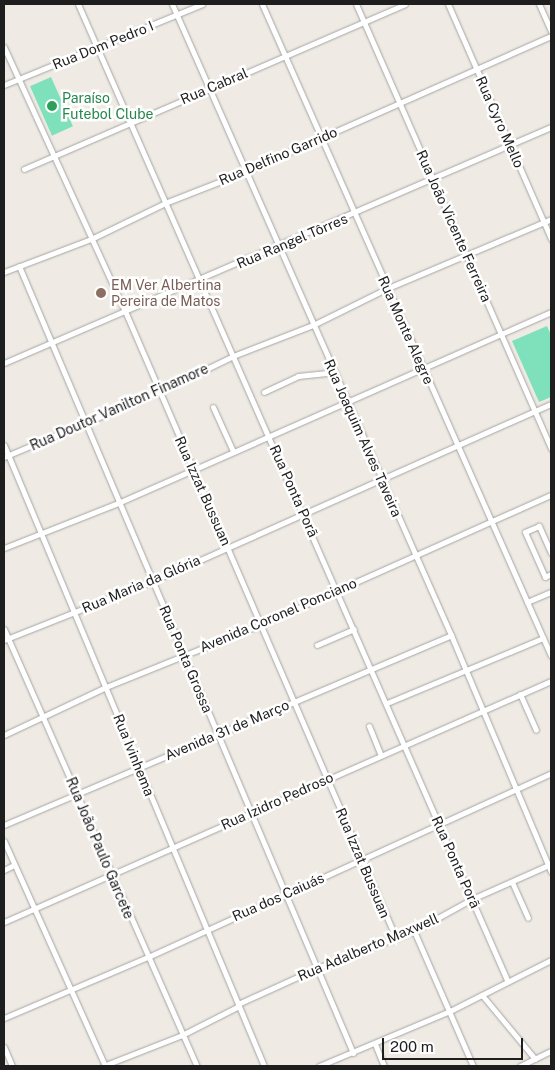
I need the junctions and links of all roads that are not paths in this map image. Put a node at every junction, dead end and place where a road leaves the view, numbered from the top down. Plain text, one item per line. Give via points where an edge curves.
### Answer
1 (78, 4) edge
2 (172, 4) edge
3 (202, 4) edge
4 (262, 4) edge
5 (356, 4) edge
6 (405, 4) edge
7 (448, 4) edge
8 (539, 4) edge
9 (177, 15) junction
10 (363, 22) junction
11 (551, 31) edge
12 (551, 36) edge
13 (4, 47) edge
14 (97, 48) junction
15 (284, 56) junction
16 (477, 70) junction
17 (18, 80) junction
18 (4, 85) edge
19 (207, 90) junction
20 (400, 104) junction
21 (130, 123) junction
22 (551, 127) edge
23 (320, 138) junction
24 (511, 145) junction
25 (56, 155) junction
26 (24, 169) dead end
27 (244, 172) junction
28 (433, 178) junction
29 (164, 203) junction
30 (354, 215) junction
31 (551, 218) edge
32 (544, 222) junction
33 (91, 239) junction
34 (551, 240) edge
35 (278, 247) junction
36 (466, 255) junction
37 (19, 266) junction
38 (4, 272) edge
39 (199, 279) junction
40 (388, 288) junction
41 (125, 312) junction
42 (551, 312) edge
43 (313, 325) junction
44 (500, 333) junction
45 (51, 344) junction
46 (233, 356) junction
47 (4, 364) edge
48 (422, 368) junction
49 (334, 372) junction
50 (159, 392) junction
51 (264, 392) dead end
52 (347, 401) junction
53 (551, 404) edge
54 (213, 407) dead end
55 (534, 411) junction
56 (86, 424) junction
57 (269, 435) junction
58 (457, 444) junction
59 (4, 445) edge
60 (551, 449) edge
61 (233, 451) junction
62 (6, 456) edge
63 (193, 468) junction
64 (381, 478) junction
65 (551, 495) edge
66 (118, 503) junction
67 (304, 513) junction
68 (490, 523) junction
69 (40, 534) junction
70 (228, 547) junction
71 (4, 548) edge
72 (551, 553) edge
73 (415, 556) junction
74 (551, 574) edge
75 (153, 581) junction
76 (336, 589) junction
77 (551, 592) edge
78 (527, 602) junction
79 (74, 612) junction
80 (262, 624) junction
81 (4, 629) edge
82 (354, 629) junction
83 (451, 636) junction
84 (543, 638) junction
85 (6, 639) edge
86 (317, 645) dead end
87 (184, 655) junction
88 (551, 656) edge
89 (371, 667) junction
90 (465, 670) junction
91 (551, 681) edge
92 (106, 687) junction
93 (520, 694) junction
94 (295, 702) junction
95 (387, 703) junction
96 (482, 710) junction
97 (44, 717) junction
98 (369, 726) dead end
99 (536, 730) dead end
100 (218, 734) junction
101 (4, 735) edge
102 (405, 744) junction
103 (381, 755) junction
104 (139, 768) junction
105 (551, 773) edge
106 (327, 778) junction
107 (516, 790) junction
108 (77, 795) junction
109 (251, 812) junction
110 (4, 825) edge
111 (440, 826) junction
112 (4, 841) edge
113 (172, 848) junction
114 (361, 860) junction
115 (14, 865) junction
116 (550, 865) edge
117 (4, 870) edge
118 (551, 872) edge
119 (111, 874) junction
120 (512, 882) junction
121 (286, 895) junction
122 (472, 899) junction
123 (34, 909) junction
124 (528, 918) dead end
125 (4, 922) edge
126 (206, 929) junction
127 (414, 931) junction
128 (396, 938) junction
129 (148, 957) junction
130 (551, 960) edge
131 (318, 968) junction
132 (507, 980) junction
133 (70, 988) junction
134 (482, 996) junction
135 (238, 1005) junction
136 (450, 1011) junction
137 (4, 1018) edge
138 (182, 1035) junction
139 (375, 1044) junction
140 (4, 1047) edge
141 (551, 1051) edge
142 (353, 1053) junction
143 (535, 1059) junction
144 (12, 1066) edge
145 (104, 1066) edge
146 (196, 1066) edge
147 (264, 1066) edge
148 (319, 1066) edge
149 (384, 1066) edge
150 (473, 1066) edge
151 (520, 1066) edge

1 - 14 street, Rua Ponta Porã
2 - 9 street, Rua Joaquim Alves Taveira
3 - 9 street, Rua Dom Pedro I
4 - 15 street, Rua Monte Alegre
5 - 10 street, Rua João Vicente Ferreira
6 - 10 street, Rua Cabral
7 - 16 street, Rua Cyro Mello
8 - 11 street
9 - 14 street, Rua Dom Pedro I
9 - 19 street, Rua Joaquim Alves Taveira
10 - 15 street, Rua Cabral
10 - 20 street, Rua João Vicente Ferreira
12 - 16 street, Rua Delfino Garrido
13 - 17 street, Rua Izzat Bussuan
14 - 17 street, Rua Dom Pedro I
14 - 21 street, Rua Ponta Porã
15 - 19 street, Rua Cabral
15 - 23 street, Rua Monte Alegre
16 - 20 street, Rua Delfino Garrido
16 - 24 street, Rua Cyro Mello
17 - 18 street, Rua Dom Pedro I
17 - 25 street, Rua Izzat Bussuan
19 - 21 street, Rua Cabral
19 - 27 street, Rua Joaquim Alves Taveira
20 - 23 street, Rua Delfino Garrido
20 - 28 street, Rua João Vicente Ferreira
21 - 25 street, Rua Cabral
21 - 29 street, Rua Ponta Porã
22 - 24 street, Rua Rangel Tôrres
23 - 27 street, Rua Delfino Garrido
23 - 30 street, Rua Monte Alegre
24 - 28 street, Rua Rangel Tôrres
24 - 32 street, Rua Cyro Mello
25 - 26 street, Rua Cabral
25 - 33 street, Rua Izzat Bussuan
27 - 29 street, Rua Delfino Garrido
27 - 35 street, Rua Joaquim Alves Taveira
28 - 30 street, Rua Rangel Tôrres
28 - 36 street, Rua João Vicente Ferreira
29 - 33 street, Rua Delfino Garrido
29 - 39 street, Rua Ponta Porã
30 - 35 street, Rua Rangel Tôrres
30 - 40 street, Rua Monte Alegre
31 - 32 street, Rua Doutor Vanilton Finamore
32 - 34 street, Rua Cyro Mello
32 - 36 street, Rua Doutor Vanilton Finamore
33 - 37 street, Rua Delfino Garrido
33 - 41 street, Rua Izzat Bussuan
35 - 39 street, Rua Rangel Tôrres
35 - 43 street, Rua Joaquim Alves Taveira
36 - 40 street, Rua Doutor Vanilton Finamore
36 - 44 street, Rua João Vicente Ferreira
37 - 38 street, Rua Delfino Garrido
37 - 45 street, Rua Ponta Grossa
39 - 41 street, Rua Rangel Tôrres
39 - 46 street, Rua Ponta Porã
40 - 43 street, Rua Doutor Vanilton Finamore
40 - 48 street, Rua Monte Alegre
41 - 45 street, Rua Rangel Tôrres
41 - 50 street, Rua Izzat Bussuan
42 - 44 street
43 - 46 street, Rua Doutor Vanilton Finamore
43 - 49 street, Rua Joaquim Alves Taveira
44 - 48 street
44 - 55 street, Rua João Vicente Ferreira
45 - 47 street, Rua Rangel Tôrres
45 - 56 street, Rua Ponta Grossa
46 - 50 street, Rua Doutor Vanilton Finamore
46 - 57 street, Rua Ponta Porã
48 - 52 street
48 - 58 street, Rua Monte Alegre
49 - 51 street via 298,376
49 - 52 street, Rua Joaquim Alves Taveira
50 - 56 street, Rua Doutor Vanilton Finamore
50 - 63 street, Rua Izzat Bussuan
52 - 57 street
52 - 64 street, Rua Joaquim Alves Taveira
53 - 55 street, Rua Maria da Glória
54 - 61 street
55 - 58 street, Rua Maria da Glória
55 - 60 street, Rua João Vicente Ferreira
56 - 62 street, Rua Doutor Vanilton Finamore
56 - 66 street, Rua Ponta Grossa
57 - 61 street
57 - 67 street, Rua Ponta Porã
58 - 64 street, Rua Maria da Glória
58 - 68 street, Rua Monte Alegre
59 - 62 street, Rua Ivinhema
61 - 63 street
62 - 69 street, Rua Ivinhema
63 - 66 street
63 - 70 street, Rua Izzat Bussuan
64 - 67 street, Rua Maria da Glória
64 - 73 street, Rua Joaquim Alves Taveira
65 - 68 street, Avenida Coronel Ponciano
66 - 69 street
66 - 75 street, Rua Ponta Grossa
67 - 70 street, Rua Maria da Glória
67 - 76 street, Rua Ponta Porã
68 - 73 street, Avenida Coronel Ponciano
68 - 78 street, Rua Monte Alegre
69 - 71 street
69 - 79 street, Rua Ivinhema
70 - 75 street, Rua Maria da Glória
70 - 80 street, Rua Izzat Bussuan
72 - 74 street via 539,526 525,532 545,577
73 - 76 street, Avenida Coronel Ponciano
73 - 83 street, Rua Joaquim Alves Taveira
75 - 79 street, Rua Maria da Glória
75 - 87 street, Rua Ponta Grossa
76 - 80 street, Avenida Coronel Ponciano
76 - 82 street, Rua Ponta Porã
77 - 78 street
78 - 84 street, Rua Monte Alegre
79 - 85 street, Rua Maria da Glória
79 - 92 street, Rua Ivinhema
80 - 87 street, Avenida Coronel Ponciano
80 - 94 street, Rua Izzat Bussuan
81 - 85 street, Rua João Paulo Garcete
82 - 86 street
82 - 89 street, Rua Ponta Porã
83 - 89 street, Avenida 31 de Março
83 - 90 street, Rua Joaquim Alves Taveira
84 - 88 street, Rua Monte Alegre
84 - 90 street
85 - 97 street, Rua João Paulo Garcete
87 - 92 street, Avenida Coronel Ponciano
87 - 100 street, Rua Ponta Grossa
89 - 94 street, Avenida 31 de Março
89 - 95 street, Rua Ponta Porã
90 - 95 street
90 - 96 street, Rua Joaquim Alves Taveira
91 - 93 street, Rua Izidro Pedroso
92 - 97 street, Avenida Coronel Ponciano
92 - 104 street, Rua Ivinhema
93 - 96 street, Rua Izidro Pedroso
93 - 99 street
94 - 100 street, Avenida 31 de Março
94 - 106 street, Rua Izzat Bussuan
95 - 102 street, Rua Ponta Porã
96 - 102 street, Rua Izidro Pedroso
96 - 107 street, Rua Joaquim Alves Taveira
97 - 101 street, Avenida Coronel Ponciano
97 - 108 street, Rua João Paulo Garcete
98 - 103 street
100 - 104 street, Avenida 31 de Março
100 - 109 street, Rua Ponta Grossa
102 - 103 street, Rua Izidro Pedroso
102 - 111 street, Rua Ponta Porã
103 - 106 street, Rua Izidro Pedroso
104 - 108 street, Avenida 31 de Março
104 - 113 street, Rua Ivinhema
105 - 107 street, Rua dos Caiuás
106 - 109 street, Rua Izidro Pedroso
106 - 114 street, Rua Izzat Bussuan
107 - 111 street, Rua dos Caiuás
107 - 116 street, Rua Joaquim Alves Taveira
108 - 110 street, Avenida 31 de Março
108 - 119 street, Rua João Paulo Garcete
109 - 113 street, Rua Izidro Pedroso
109 - 121 street, Rua Ponta Grossa
111 - 114 street, Rua dos Caiuás
111 - 122 street, Rua Ponta Porã
112 - 115 street
113 - 119 street, Rua Izidro Pedroso
113 - 126 street, Rua Ivinhema
114 - 121 street, Rua dos Caiuás
114 - 128 street, Rua Izzat Bussuan
115 - 117 street
115 - 123 street
116 - 118 street, Rua Joaquim Alves Taveira
116 - 120 street, Rua Adalberto Maxwell
119 - 123 street, Rua Izidro Pedroso
119 - 129 street, Rua João Paulo Garcete
120 - 122 street, Rua Adalberto Maxwell
120 - 124 street
121 - 126 street, Rua dos Caiuás
121 - 131 street, Rua Ponta Grossa
122 - 127 street, Rua Adalberto Maxwell
122 - 132 street, Rua Ponta Porã
123 - 125 street, Rua Izidro Pedroso
123 - 133 street
126 - 129 street, Rua dos Caiuás
126 - 135 street, Rua Ivinhema
127 - 128 street, Rua Adalberto Maxwell
127 - 136 street
128 - 131 street, Rua Adalberto Maxwell
129 - 133 street, Rua dos Caiuás
129 - 138 street, Rua João Paulo Garcete
130 - 132 street
131 - 135 street, Rua Adalberto Maxwell
131 - 142 street, Rua Ponta Grossa
132 - 134 street
133 - 137 street, Rua dos Caiuás
133 - 145 street
134 - 136 street
134 - 143 street
135 - 138 street, Rua Adalberto Maxwell
135 - 147 street, Rua Ivinhema
136 - 139 street
136 - 150 street
138 - 145 street, Rua Adalberto Maxwell
138 - 146 street, Rua João Paulo Garcete
139 - 142 street
139 - 149 street
140 - 144 street
141 - 143 street
142 - 148 street
143 - 151 street

